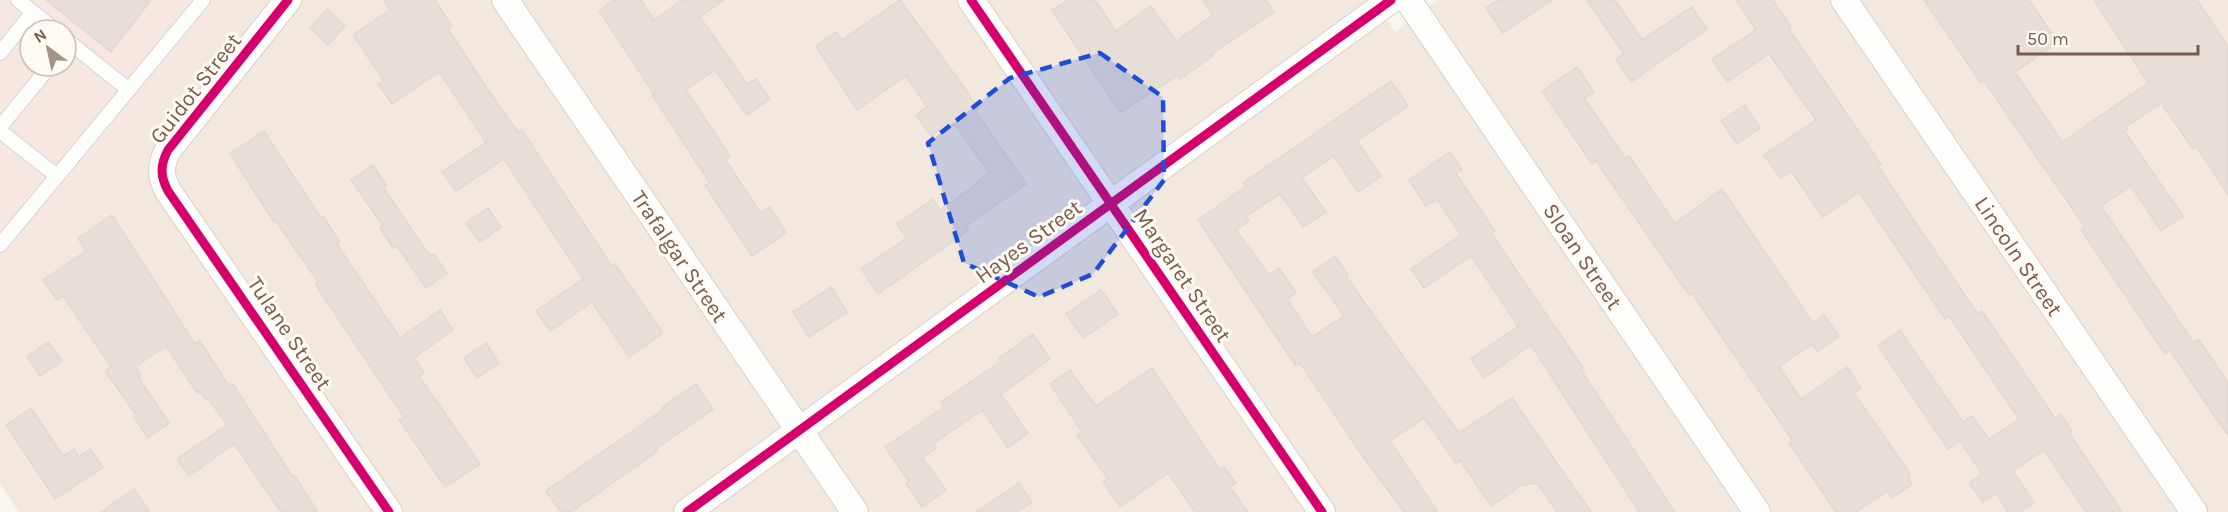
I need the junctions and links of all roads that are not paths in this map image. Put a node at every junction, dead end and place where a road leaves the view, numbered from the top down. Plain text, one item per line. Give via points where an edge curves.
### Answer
1 (18, 0) edge
2 (203, 0) edge
3 (288, 0) edge
4 (505, 0) edge
5 (971, 0) edge
6 (1391, 0) edge
7 (1408, 0) edge
8 (1845, 0) edge
9 (33, 12) junction
10 (40, 18) edge
11 (78, 51) edge
12 (0, 53) edge
13 (40, 78) edge
14 (129, 90) junction
15 (0, 129) edge
16 (162, 174) joint
17 (57, 176) junction
18 (1112, 204) junction
19 (0, 245) edge
20 (799, 431) junction
21 (389, 512) edge
22 (687, 512) edge
23 (855, 512) edge
24 (1322, 512) edge
25 (1757, 512) edge
26 (2194, 512) edge

1 - 9 lane
2 - 14 lane
3 - 16 street, Guidot Street via 168,150 162,161
4 - 20 street, Trafalgar Street
5 - 18 street, Margaret Street
6 - 18 street, Hayes Street
7 - 25 street, Sloan Street
8 - 26 street, Lincoln Street
9 - 10 lane
9 - 12 lane
11 - 14 lane
13 - 15 lane
14 - 17 lane
15 - 17 lane
16 - 21 street, Tulane Street via 168,191
17 - 19 lane
18 - 20 street, Hayes Street
18 - 24 street, Margaret Street
20 - 22 street, Hayes Street
20 - 23 street, Trafalgar Street

